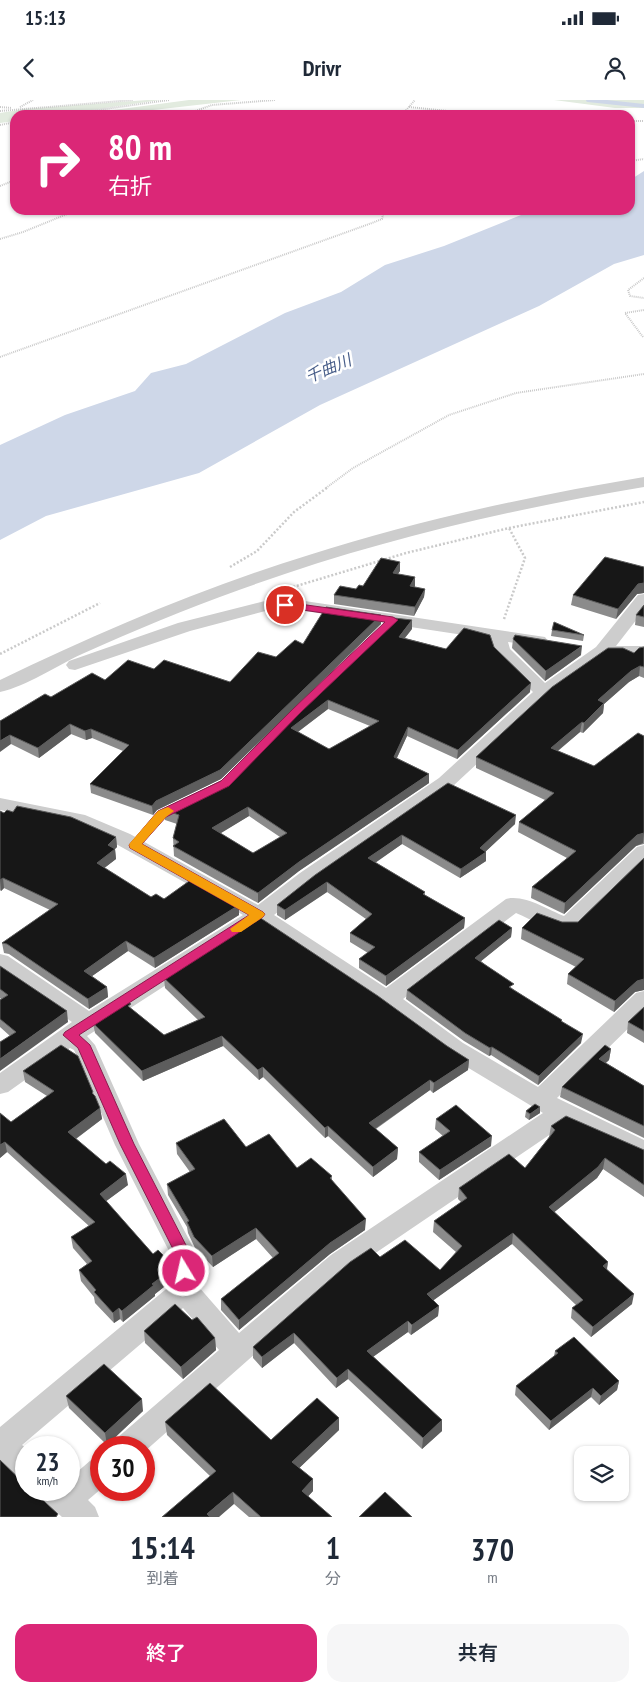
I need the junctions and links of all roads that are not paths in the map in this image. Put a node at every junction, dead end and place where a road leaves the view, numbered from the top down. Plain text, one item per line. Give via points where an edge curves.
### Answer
1 (644, 482) edge
2 (644, 599) edge
3 (498, 635) junction
4 (554, 644) edge
5 (592, 649) junction
6 (644, 651) edge
7 (22, 676) junction
8 (0, 687) edge
9 (544, 692) junction
10 (186, 802) edge
11 (0, 804) edge
12 (134, 845) junction
13 (644, 852) edge
14 (259, 914) junction
15 (0, 962) edge
16 (387, 999) junction
17 (644, 999) edge
18 (79, 1029) junction
19 (0, 1085) edge
20 (551, 1107) junction
21 (644, 1151) edge
22 (185, 1290) junction
23 (238, 1352) junction
24 (141, 1436) edge
25 (0, 1444) edge
26 (15, 1457) edge
27 (90, 1481) edge
28 (68, 1502) edge

1 - 7 street via 506,507 362,542 161,614
2 - 5 street
3 - 4 street
3 - 7 street via 389,624 298,605 273,604 184,627 50,674
3 - 9 street via 501,651
5 - 6 street
5 - 9 street
7 - 8 street
9 - 14 street via 446,782
10 - 12 lane via 162,814
11 - 12 street via 78,820
12 - 14 street
13 - 16 street via 568,926 514,904
14 - 16 street
14 - 18 street
15 - 18 street
16 - 20 street via 454,1049
17 - 20 street
18 - 19 street
18 - 22 street via 127,1144 183,1253
20 - 21 street
20 - 23 street via 340,1263
22 - 23 street
22 - 25 street
23 - 24 street
25 - 26 street
27 - 28 street

